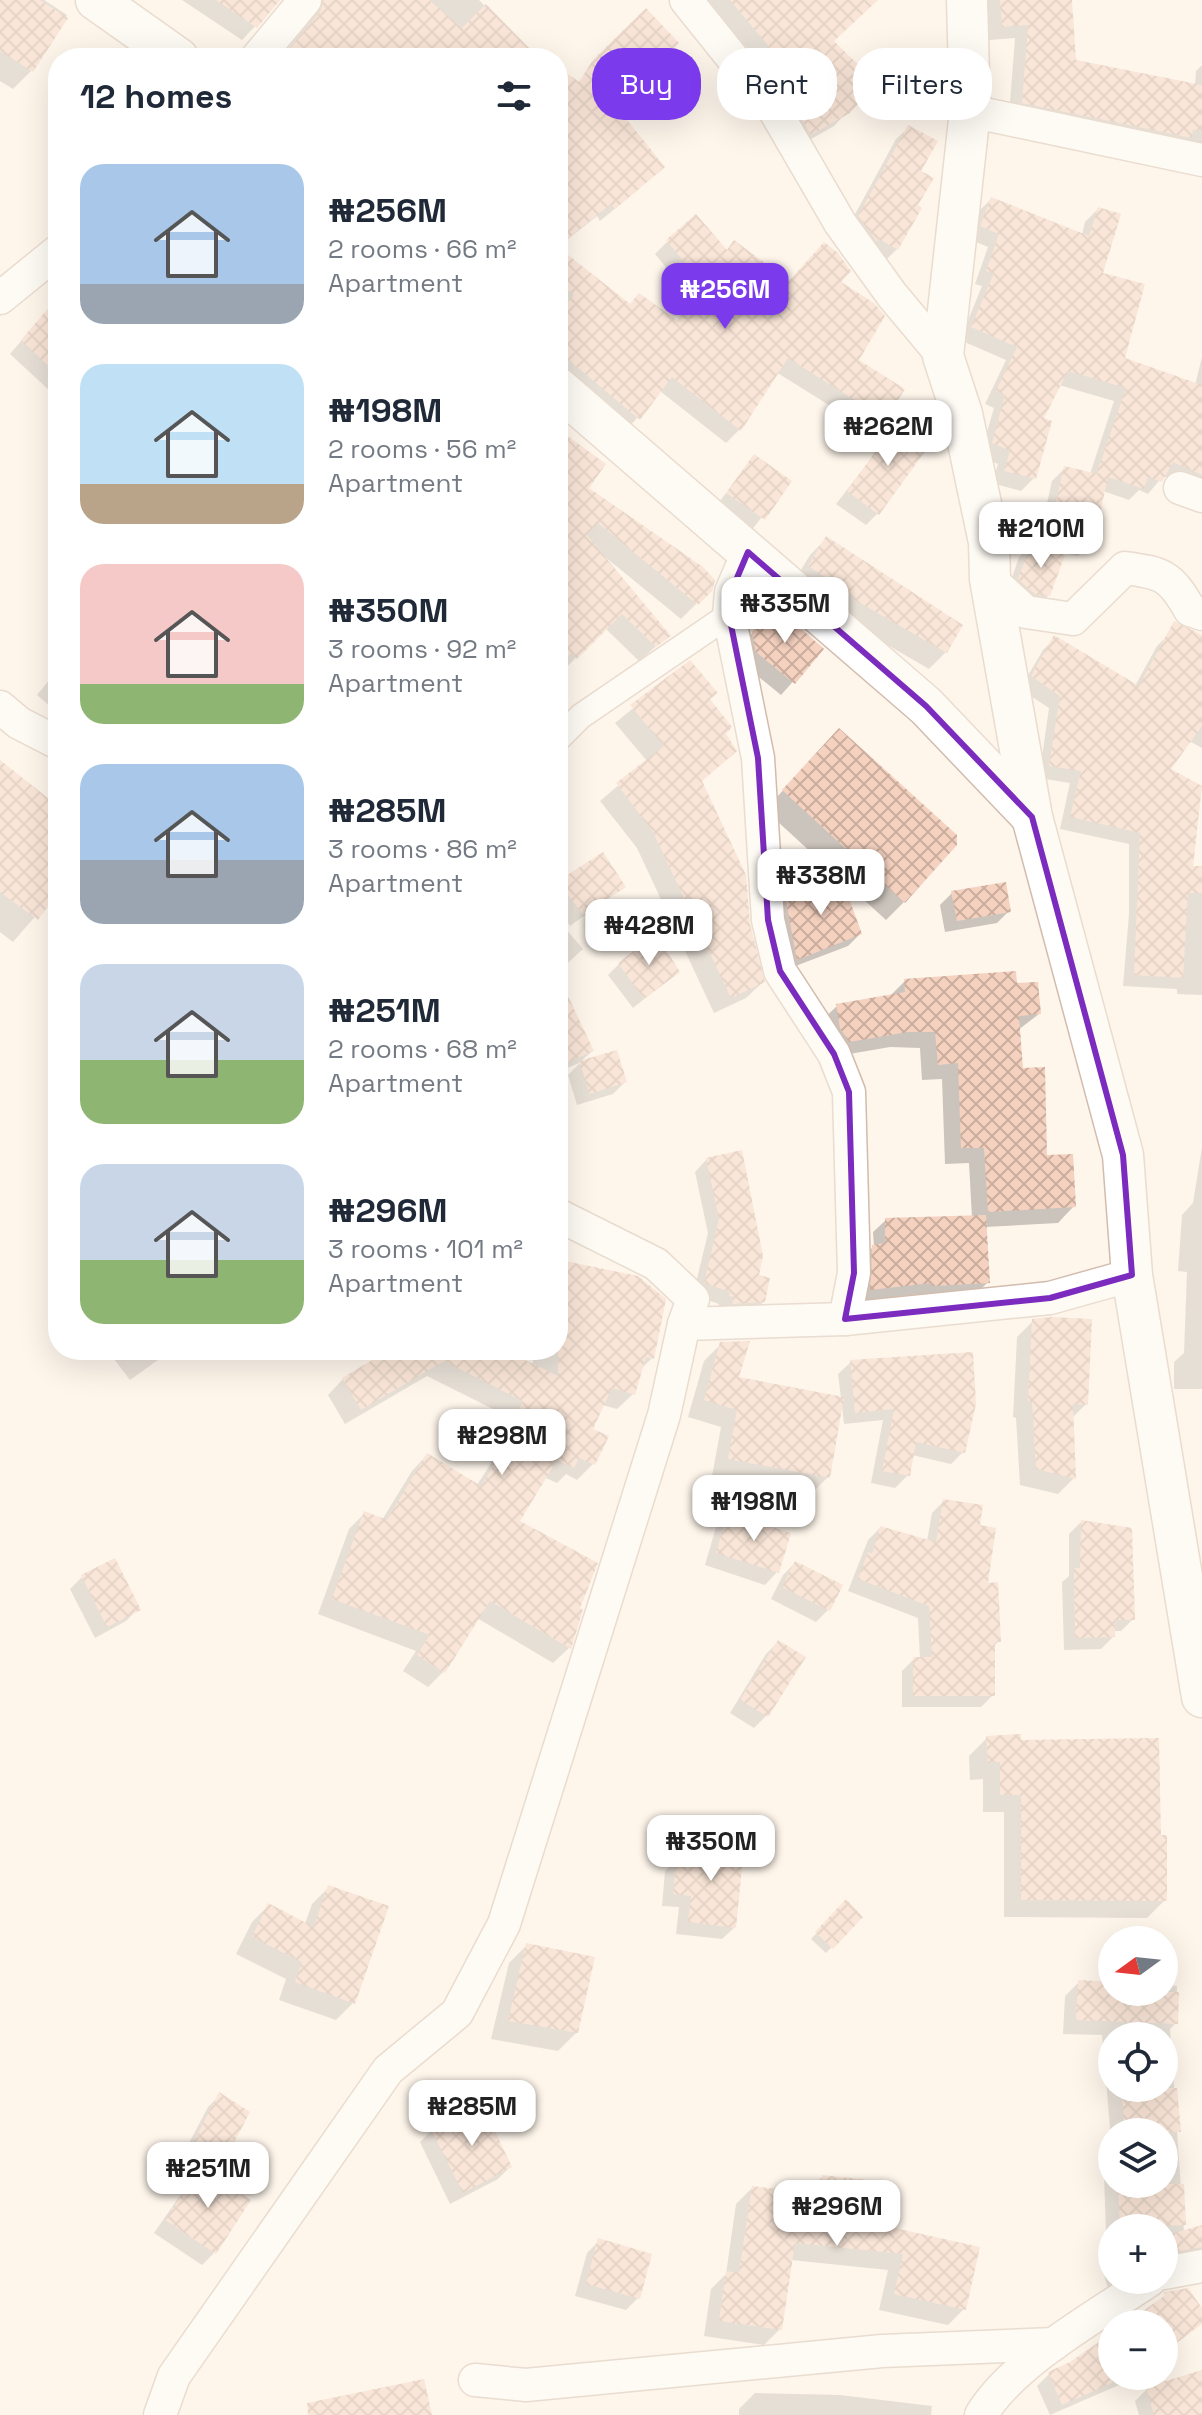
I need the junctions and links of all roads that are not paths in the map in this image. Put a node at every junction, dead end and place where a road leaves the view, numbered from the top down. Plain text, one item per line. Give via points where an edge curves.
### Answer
1 (96, 0) edge
2 (305, 0) edge
3 (686, 0) edge
4 (967, 0) edge
5 (164, 48) edge
6 (265, 48) edge
7 (968, 48) edge
8 (992, 116) edge
9 (969, 120) edge
10 (1202, 160) edge
11 (48, 259) edge
12 (0, 298) edge
13 (943, 356) junction
14 (568, 397) edge
15 (748, 552) junction
16 (990, 579) junction
17 (1202, 614) edge
18 (729, 615) junction
19 (0, 707) edge
20 (568, 729) edge
21 (48, 738) edge
22 (1032, 817) junction
23 (568, 1220) edge
24 (1132, 1275) junction
25 (845, 1319) junction
26 (684, 1324) junction
27 (1202, 1697) edge
28 (1202, 2266) edge
29 (1178, 2270) edge
30 (1129, 2294) edge
31 (1054, 2344) junction
32 (475, 2380) dead end
33 (160, 2415) edge
34 (981, 2415) edge

1 - 5 street
2 - 6 street
3 - 13 street via 775,111 840,223
4 - 7 street
8 - 10 street
9 - 13 street
11 - 12 street
13 - 16 street via 980,499
14 - 15 street
15 - 18 street via 731,592
15 - 22 street via 926,706
16 - 17 street via 1026,612 1073,619 1125,568 1155,572 1174,582 1190,610
16 - 22 street
18 - 20 street
18 - 25 street via 758,758 768,920 780,971 834,1054 849,1092 854,1273
19 - 21 street
22 - 24 street via 1123,1155
23 - 26 street via 656,1264 693,1299
24 - 25 street via 1050,1298
24 - 27 street
25 - 26 street
26 - 33 street via 664,1415 504,1924 457,2013 388,2070 174,2376
28 - 29 street
30 - 31 street
31 - 32 street via 882,2351 526,2385
31 - 34 street via 991,2399

